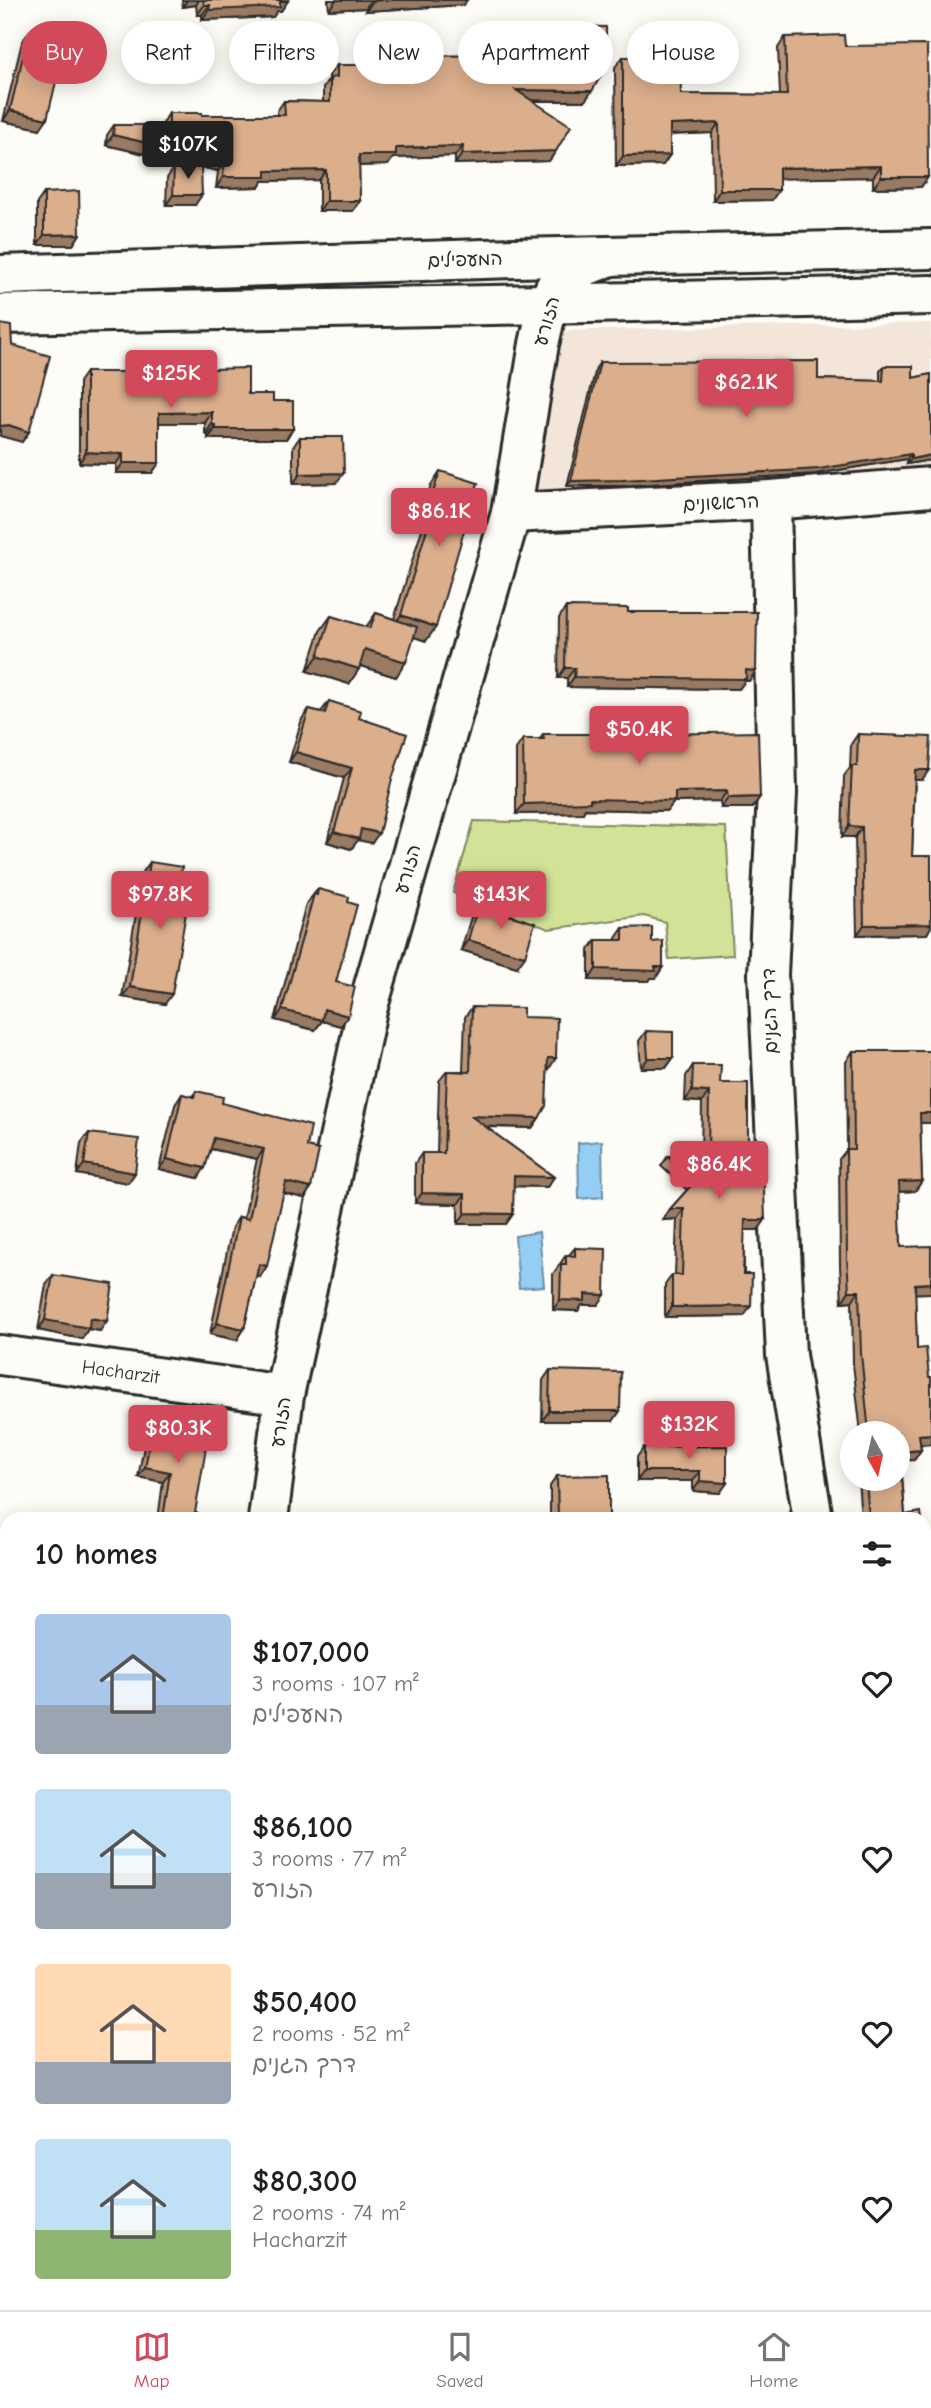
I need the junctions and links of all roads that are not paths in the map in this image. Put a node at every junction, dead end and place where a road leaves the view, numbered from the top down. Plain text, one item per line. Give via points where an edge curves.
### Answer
1 (931, 249) edge
2 (610, 256) junction
3 (0, 275) edge
4 (931, 295) edge
5 (548, 304) junction
6 (0, 314) edge
7 (931, 487) edge
8 (771, 500) junction
9 (511, 513) junction
10 (0, 1355) edge
11 (285, 1395) junction
12 (269, 1512) edge
13 (812, 1512) edge

1 - 2 street, המעפילים
2 - 3 street, המעפילים
2 - 5 street, הזורע via 575,270 555,288
4 - 5 street
5 - 6 street
5 - 9 street, הזורע
7 - 8 street, הראשונים
8 - 9 street, הראשונים
8 - 13 street, דרך הגנים via 777,793 768,974 786,1355
9 - 11 street, הזורע via 367,1010
10 - 11 street, Hacharzit
11 - 12 street, הזורע

